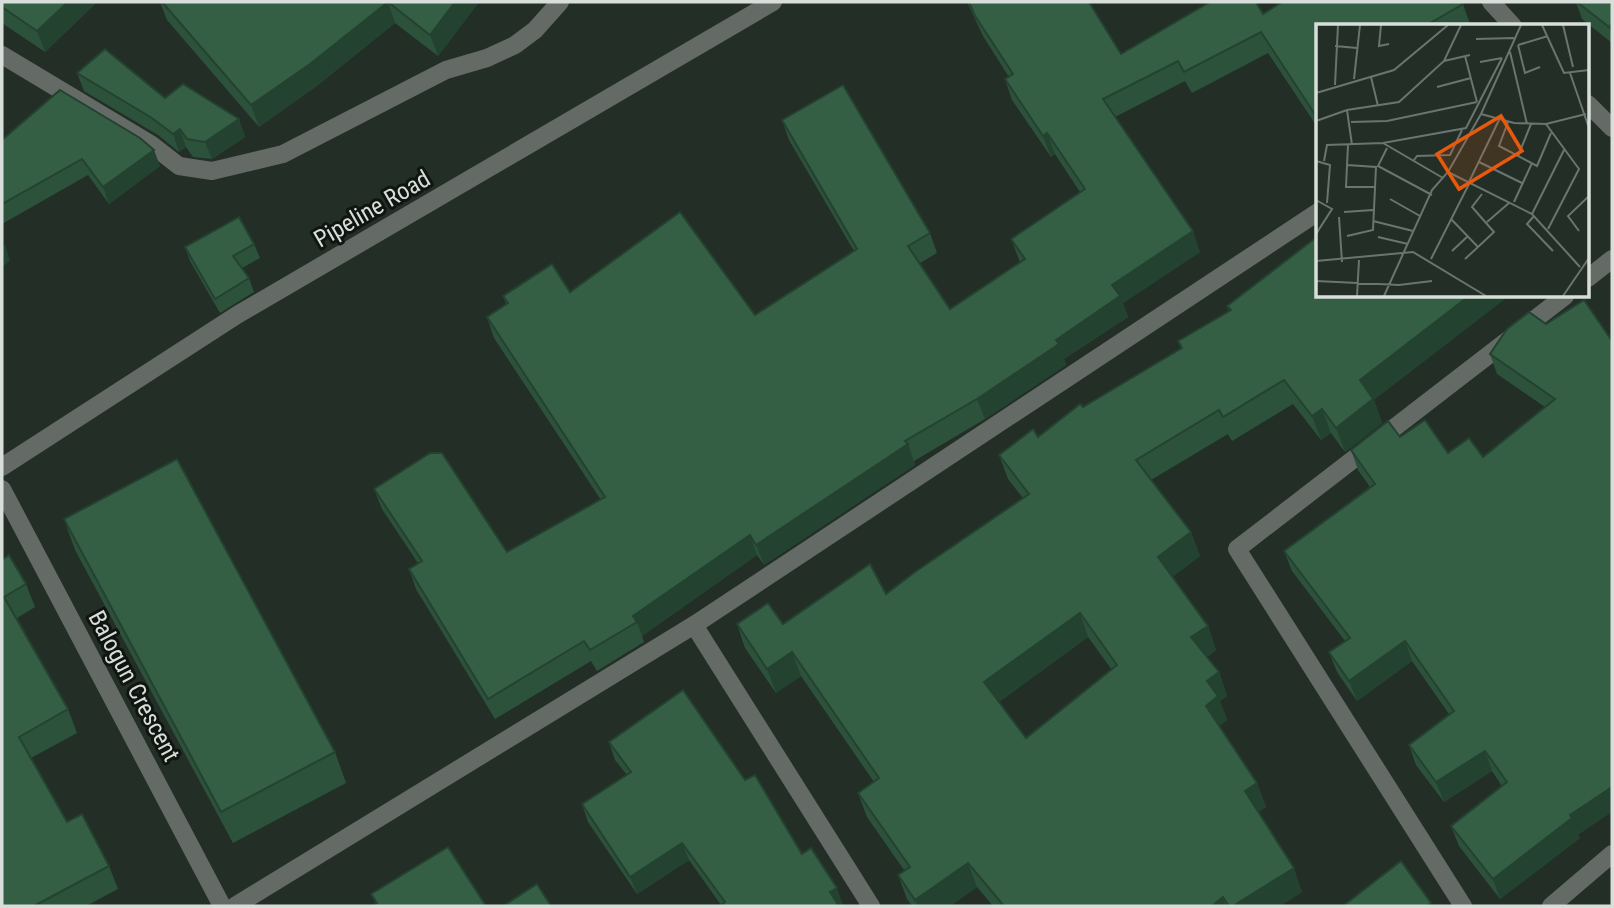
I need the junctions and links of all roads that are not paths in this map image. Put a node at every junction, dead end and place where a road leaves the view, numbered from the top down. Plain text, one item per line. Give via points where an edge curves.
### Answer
1 (560, 2) edge
2 (772, 2) edge
3 (1491, 2) edge
4 (1511, 24) edge
5 (2, 55) edge
6 (1590, 106) edge
7 (1612, 128) edge
8 (1316, 213) edge
9 (1612, 259) edge
10 (1590, 276) edge
11 (1562, 298) edge
12 (2, 467) edge
13 (2, 489) edge
14 (694, 625) junction
15 (1612, 854) edge
16 (222, 906) edge
17 (235, 906) edge
18 (871, 906) edge
19 (1463, 906) edge
20 (1551, 906) edge

1 - 5 street via 536,30 514,45 446,70 283,154 212,171 179,166
2 - 12 street, Pipeline Road via 237,315
3 - 4 street
6 - 7 street
8 - 14 street
9 - 10 street
11 - 19 street via 1237,549
13 - 16 street, Balogun Crescent
14 - 17 street
14 - 18 street
15 - 20 street

